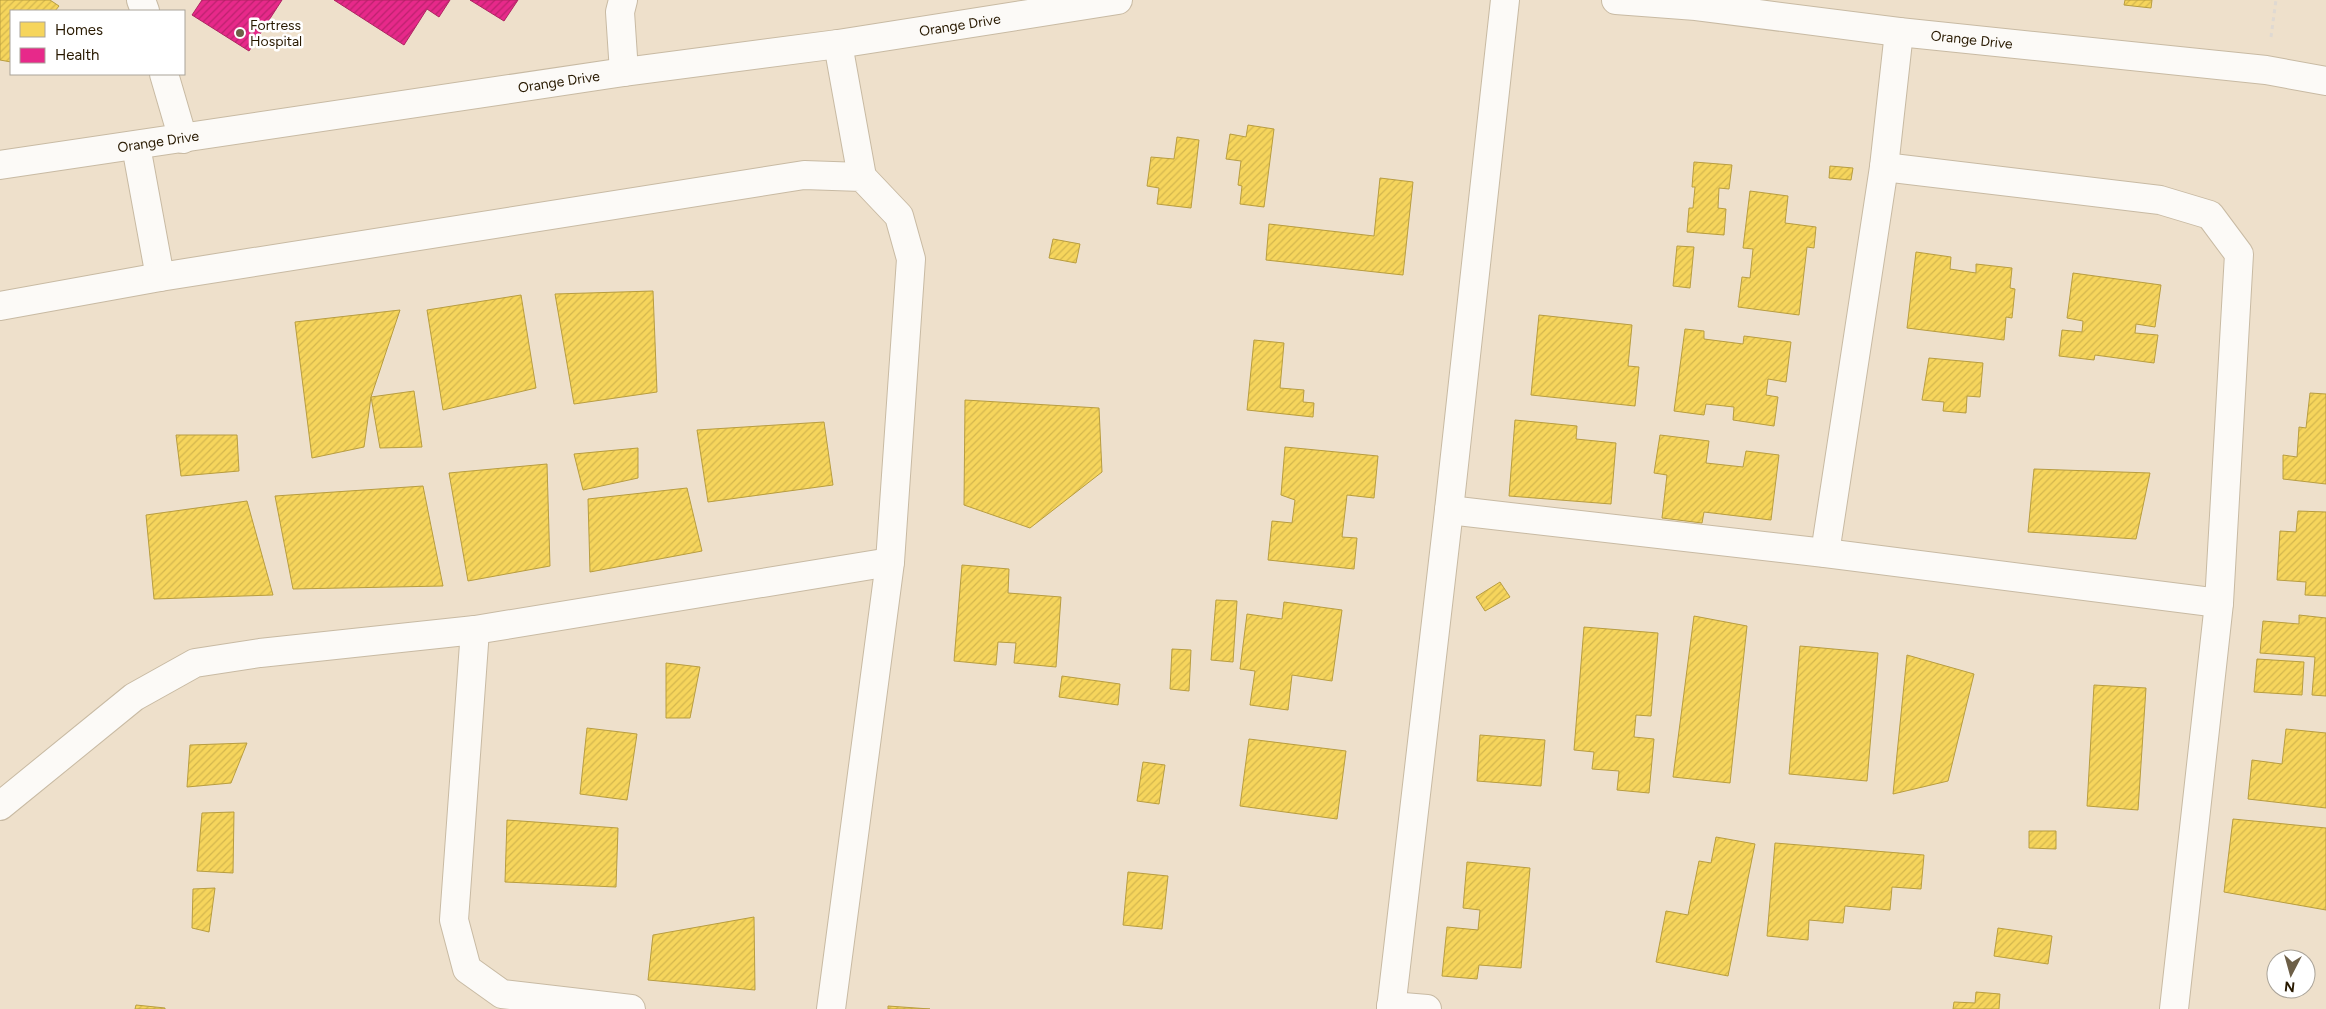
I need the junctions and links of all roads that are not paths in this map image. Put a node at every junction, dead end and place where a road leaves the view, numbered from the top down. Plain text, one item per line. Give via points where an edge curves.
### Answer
1 (622, 0) edge
2 (1118, 0) edge
3 (1505, 0) edge
4 (1616, 0) edge
5 (1698, 3) edge
6 (1899, 32) junction
7 (838, 44) junction
8 (624, 72) junction
9 (164, 75) edge
10 (2326, 81) edge
11 (183, 139) junction
12 (136, 146) junction
13 (0, 165) edge
14 (1884, 167) junction
15 (862, 177) junction
16 (160, 277) junction
17 (0, 306) edge
18 (1449, 510) junction
19 (1825, 553) junction
20 (890, 562) junction
21 (2219, 603) junction
22 (475, 630) junction
23 (0, 806) edge
24 (1391, 1007) edge
25 (632, 1009) edge
26 (831, 1009) edge
27 (1427, 1009) edge
28 (2174, 1009) edge

1 - 8 street
2 - 7 street, Orange Drive
3 - 18 street
4 - 5 street, Orange Drive
5 - 6 street, Orange Drive
6 - 10 street, Orange Drive via 2266,70
6 - 14 street
7 - 8 street, Orange Drive
7 - 15 street
8 - 11 street, Orange Drive
9 - 11 street
11 - 12 street, Orange Drive
12 - 13 street, Orange Drive
12 - 16 street
14 - 19 street
14 - 21 street via 2160,200 2210,215 2239,254
15 - 16 street via 804,175
15 - 20 street via 899,216 911,259
16 - 17 street
18 - 19 street
18 - 24 street
19 - 21 street
20 - 22 street
20 - 26 street
21 - 28 street
22 - 23 street via 196,663 134,697
22 - 25 street via 454,920 467,969 502,994
24 - 27 street

